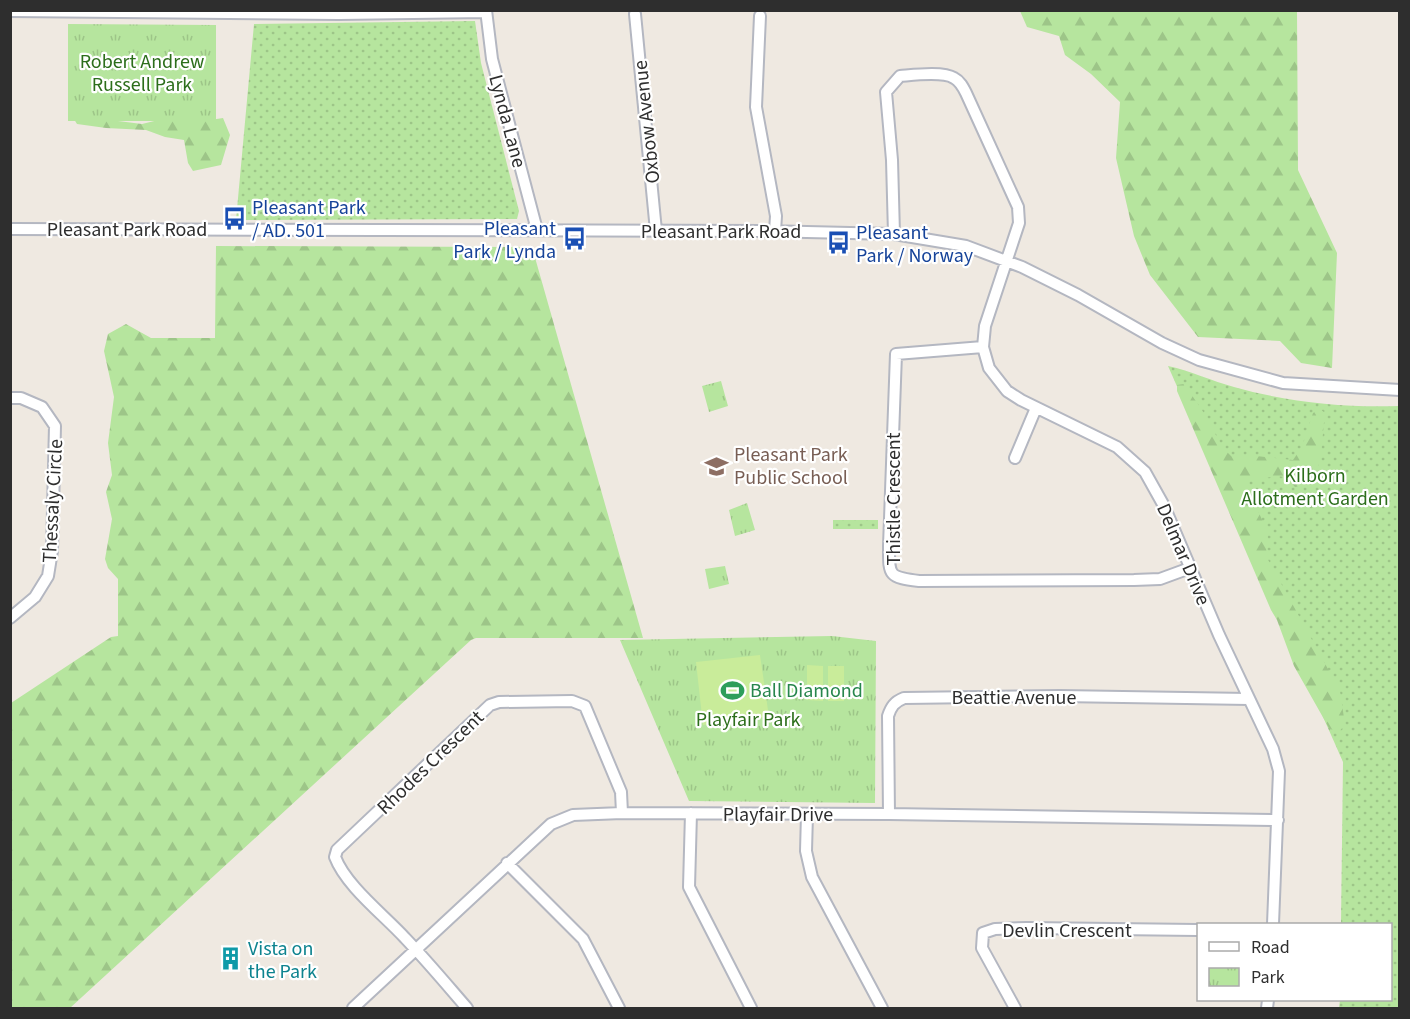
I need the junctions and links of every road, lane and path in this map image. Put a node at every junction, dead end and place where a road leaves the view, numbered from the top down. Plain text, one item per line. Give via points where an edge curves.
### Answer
1 (10, 11) edge
2 (183, 11) edge
3 (486, 11) edge
4 (635, 14) dead end
5 (760, 16) dead end
6 (10, 229) edge
7 (537, 230) junction
8 (656, 231) junction
9 (776, 231) junction
10 (894, 234) junction
11 (1008, 262) junction
12 (983, 347) junction
13 (1400, 390) edge
14 (10, 398) edge
15 (1036, 408) junction
16 (1015, 458) dead end
17 (1190, 568) junction
18 (10, 618) edge
19 (1249, 699) junction
20 (622, 813) junction
21 (691, 813) junction
22 (807, 814) junction
23 (889, 814) junction
24 (1278, 820) junction
25 (507, 863) junction
26 (1273, 923) edge
27 (1197, 930) edge
28 (415, 949) junction
29 (352, 1008) edge
30 (467, 1008) edge
31 (619, 1008) edge
32 (751, 1008) edge
33 (882, 1008) edge
34 (1015, 1008) edge

1 - 2 street
2 - 3 street
3 - 7 street, Lynda Lane via 492,59
4 - 8 street, Oxbow Avenue
5 - 9 street via 756,107
6 - 7 street, Pleasant Park Road
7 - 8 street, Pleasant Park Road
8 - 9 street, Pleasant Park Road
9 - 10 street, Pleasant Park Road
10 - 11 street, Pleasant Park Road via 966,246
10 - 11 street via 886,92 900,76 952,76 966,93 1018,207 1019,224
11 - 12 street via 985,326
11 - 13 street, Pleasant Park Road via 1199,360 1282,383
12 - 15 street, Delmar Drive via 989,368 1007,391
12 - 17 street, Thistle Crescent via 896,354 889,546 889,568 893,575 919,581 1134,580 1161,579
14 - 18 street, Thessaly Circle via 42,407 55,426 48,576 35,597
15 - 16 street
15 - 17 street, Delmar Drive via 1117,447 1145,472
17 - 19 street, Delmar Drive
19 - 23 street, Beattie Avenue via 904,698 896,701 888,716
19 - 24 street, Delmar Drive via 1279,771
20 - 21 street, Playfair Drive
20 - 25 street, Playfair Drive via 573,815 551,824
20 - 28 street, Rhodes Crescent via 621,792 585,706 572,701 490,705 335,857 369,902
21 - 22 street, Playfair Drive
21 - 32 street via 688,887
22 - 23 street, Playfair Drive
22 - 33 street via 806,851 812,877
23 - 24 street, Playfair Drive
24 - 26 street, Delmar Drive
25 - 28 street, Playfair Drive
25 - 31 street via 583,939
27 - 34 street, Devlin Crescent via 1027,928 983,933 982,948
28 - 29 street, Playfair Drive
28 - 30 street

